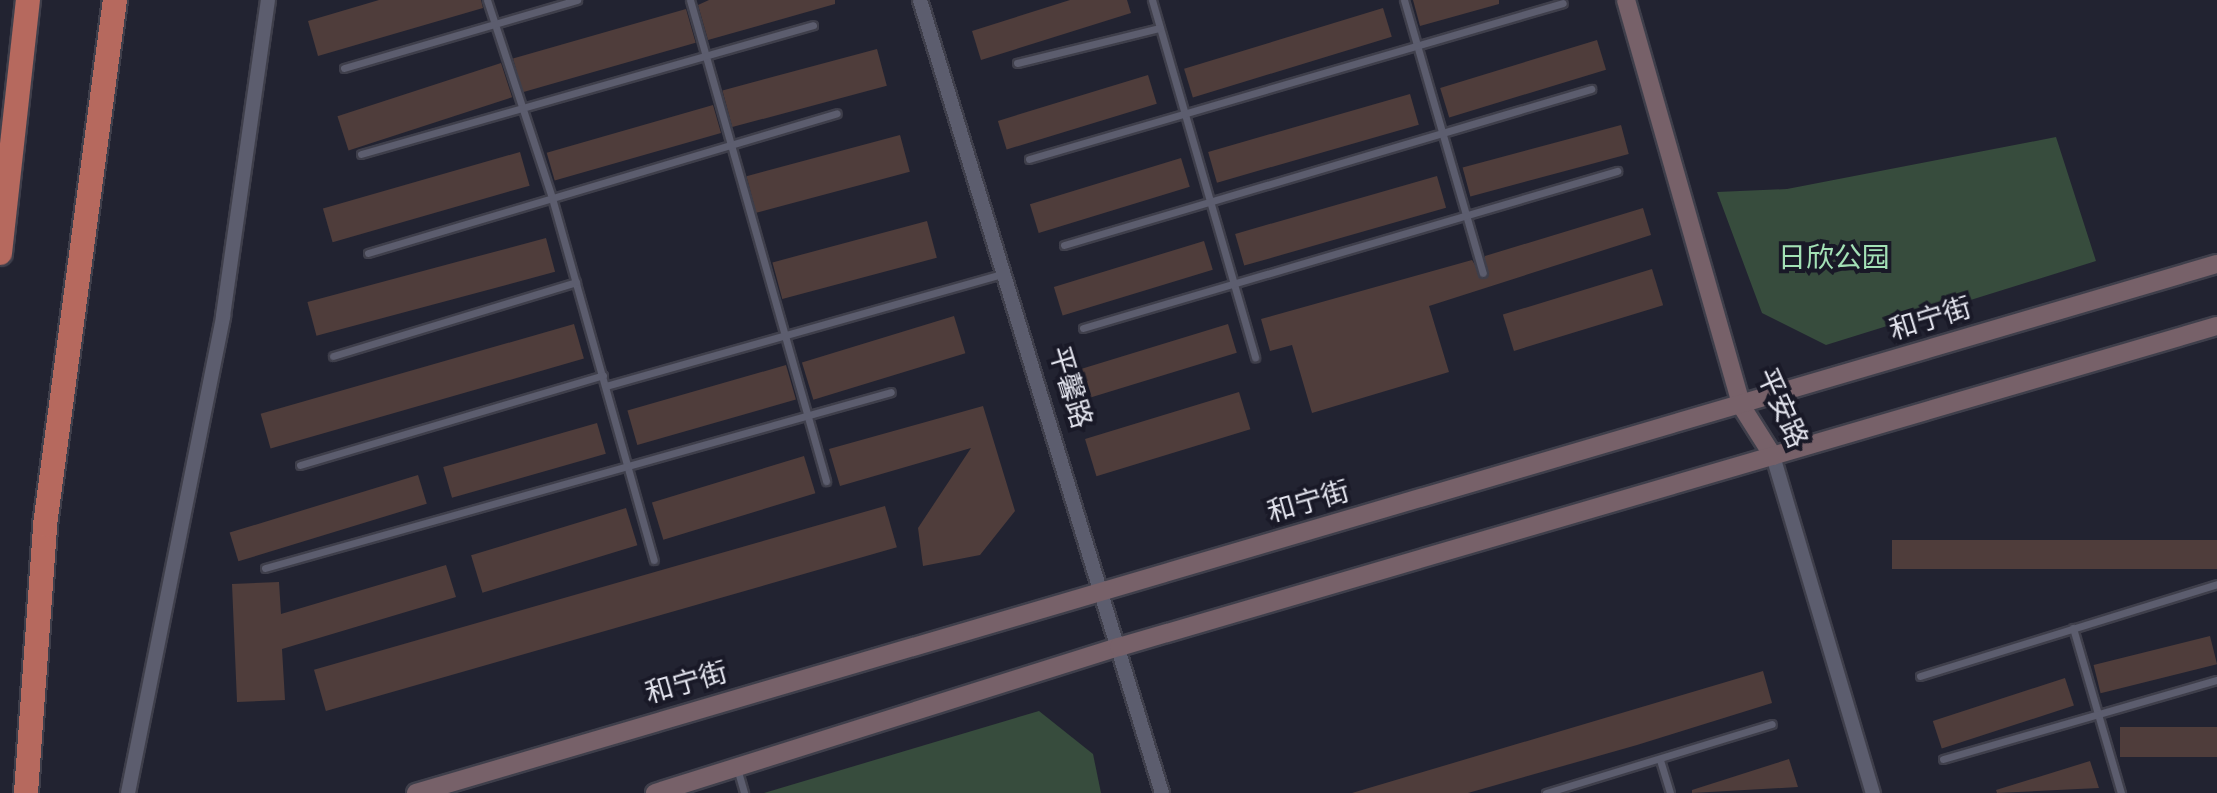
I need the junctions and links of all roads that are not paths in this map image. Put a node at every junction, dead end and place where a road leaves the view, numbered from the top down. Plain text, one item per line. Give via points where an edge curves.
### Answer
1 (28, 0) edge
2 (115, 0) edge
3 (268, 0) edge
4 (487, 0) edge
5 (577, 0) edge
6 (690, 0) edge
7 (920, 0) edge
8 (1152, 0) edge
9 (1404, 0) edge
10 (1626, 0) edge
11 (1563, 3) dead end
12 (493, 23) junction
13 (813, 25) dead end
14 (1160, 28) junction
15 (1416, 44) junction
16 (705, 56) junction
17 (1017, 63) dead end
18 (344, 68) dead end
19 (1591, 89) dead end
20 (521, 109) junction
21 (1183, 109) junction
22 (837, 113) dead end
23 (1441, 133) junction
24 (730, 144) junction
25 (361, 154) dead end
26 (1029, 159) dead end
27 (1617, 171) dead end
28 (552, 198) junction
29 (1209, 200) junction
30 (1463, 215) junction
31 (1064, 245) dead end
32 (0, 253) edge
33 (368, 253) dead end
34 (2217, 264) edge
35 (1005, 273) junction
36 (1483, 273) dead end
37 (1233, 280) junction
38 (576, 282) junction
39 (2217, 326) edge
40 (1083, 328) dead end
41 (784, 336) junction
42 (333, 356) dead end
43 (1255, 357) dead end
44 (603, 375) junction
45 (606, 386) junction
46 (891, 392) dead end
47 (1742, 407) junction
48 (807, 415) junction
49 (1773, 456) junction
50 (300, 465) dead end
51 (629, 465) junction
52 (826, 481) dead end
53 (654, 560) dead end
54 (265, 568) dead end
55 (2217, 584) edge
56 (1104, 593) junction
57 (2073, 628) junction
58 (1119, 647) junction
59 (1920, 676) dead end
60 (2217, 680) edge
61 (2099, 716) junction
62 (1772, 724) dead end
63 (1943, 759) dead end
64 (1660, 760) junction
65 (737, 767) junction
66 (26, 793) edge
67 (128, 793) edge
68 (416, 793) edge
69 (655, 793) edge
70 (744, 793) edge
71 (1162, 793) edge
72 (1546, 793) edge
73 (1670, 793) edge
74 (1873, 793) edge
75 (2121, 793) edge

1 - 32 highway
2 - 66 highway via 45,525
3 - 67 street via 223,316
4 - 12 lane
5 - 12 lane
6 - 16 lane
7 - 35 street, 平馨路
8 - 14 lane
9 - 15 lane
10 - 47 main road, 平安路
11 - 15 lane
12 - 18 lane
12 - 20 lane
13 - 16 lane
14 - 17 lane
14 - 21 lane
15 - 21 lane
15 - 23 lane
16 - 20 lane
16 - 24 lane
19 - 23 lane
20 - 25 lane
20 - 28 lane
21 - 26 lane
21 - 29 lane
22 - 24 lane
23 - 29 lane
23 - 30 lane
24 - 28 lane
24 - 41 lane
27 - 30 lane
28 - 33 lane
28 - 38 lane
29 - 31 lane
29 - 37 lane
30 - 36 lane
30 - 37 lane
34 - 47 main road, 和宁街
35 - 41 lane
35 - 56 street, 平馨路
37 - 40 lane
37 - 43 lane
38 - 42 lane
38 - 44 lane
39 - 49 main road
41 - 45 lane
41 - 48 lane
44 - 45 lane
44 - 50 lane
45 - 51 lane
46 - 48 lane
47 - 49 main road, 平安路
47 - 56 main road, 和宁街
48 - 51 lane
48 - 52 lane
49 - 58 main road
49 - 74 street, 平安路
51 - 53 lane
51 - 54 lane
55 - 57 lane
56 - 58 street, 平馨路
56 - 68 main road, 和宁街
57 - 59 lane
57 - 61 lane
58 - 65 main road
58 - 71 street, 平馨路
60 - 61 lane
61 - 63 lane
61 - 75 lane
62 - 64 lane
64 - 72 lane
64 - 73 lane
65 - 69 main road
65 - 70 lane

